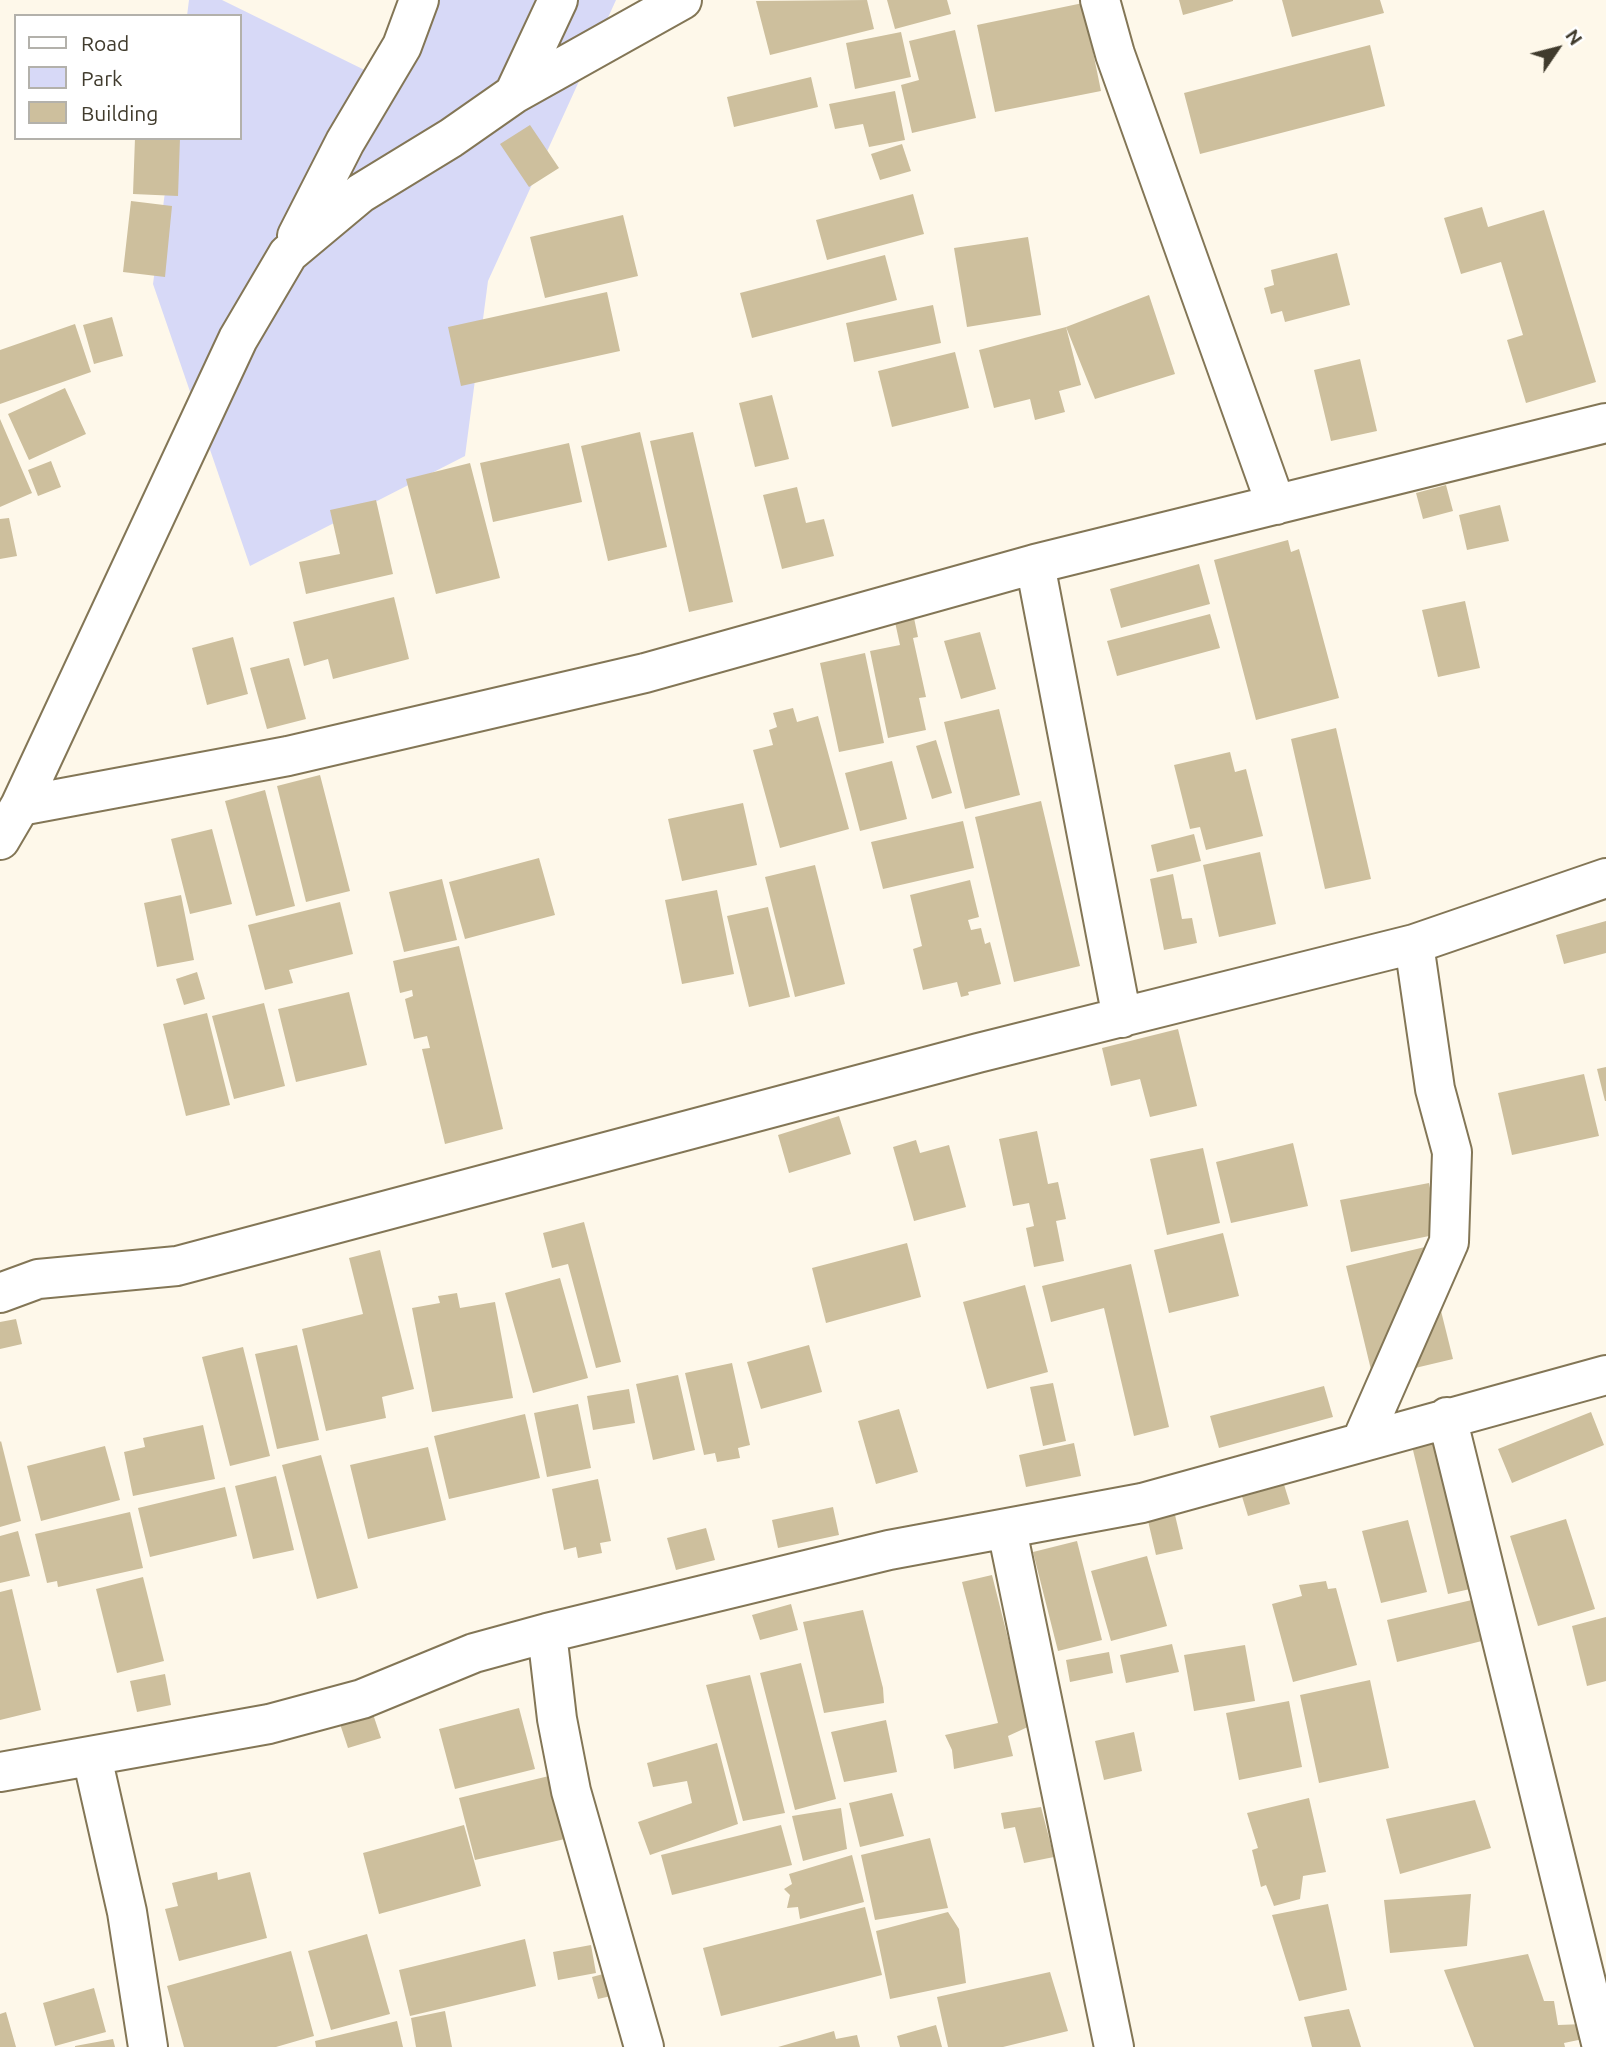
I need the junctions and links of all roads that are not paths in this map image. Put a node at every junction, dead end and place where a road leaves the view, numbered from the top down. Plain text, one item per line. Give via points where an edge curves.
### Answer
1 (419, 0) edge
2 (682, 0) edge
3 (1100, 0) edge
4 (553, 12) edge
5 (579, 58) junction
6 (514, 94) junction
7 (288, 254) junction
8 (1606, 423) edge
9 (1276, 505) junction
10 (1035, 564) junction
11 (20, 806) junction
12 (0, 840) edge
13 (1606, 878) edge
14 (1414, 944) junction
15 (1122, 1018) junction
16 (0, 1293) edge
17 (1606, 1375) edge
18 (1447, 1416) junction
19 (1362, 1440) junction
20 (1007, 1530) junction
21 (547, 1633) junction
22 (92, 1757) junction
23 (0, 1772) edge
24 (148, 2047) edge
25 (645, 2047) edge
26 (1114, 2047) edge
27 (1602, 2047) edge

1 - 7 street via 402,46 345,142
2 - 5 street
3 - 9 street via 1115,54
4 - 5 street
4 - 6 street
5 - 6 street
6 - 7 street via 361,192
7 - 11 street via 237,339
8 - 9 street
9 - 10 street
10 - 11 street via 645,673 288,756
10 - 15 street
11 - 12 street
13 - 14 street
14 - 15 street
14 - 19 street via 1435,1089 1452,1152 1450,1242
15 - 16 street via 177,1266 38,1279
17 - 18 street
18 - 19 street
18 - 27 street
19 - 20 street via 1142,1503
20 - 21 street via 889,1550
20 - 26 street
21 - 22 street via 474,1653 362,1699 269,1724
21 - 25 street via 571,1791
22 - 23 street
22 - 24 street via 127,1912

